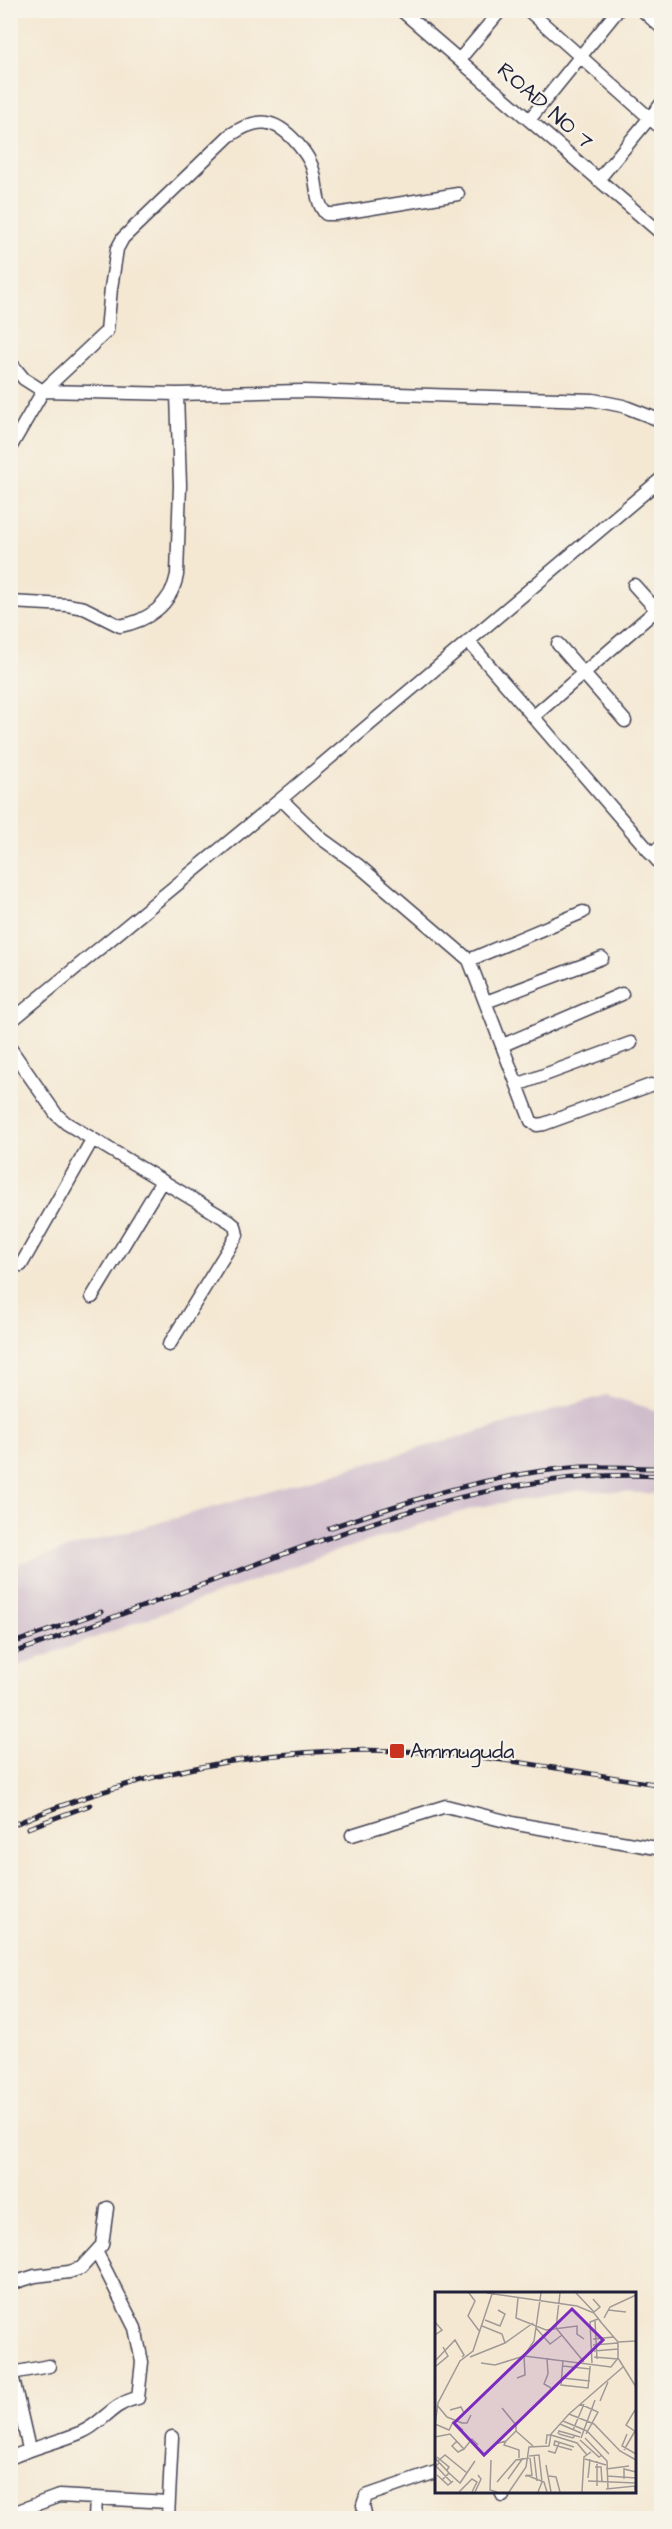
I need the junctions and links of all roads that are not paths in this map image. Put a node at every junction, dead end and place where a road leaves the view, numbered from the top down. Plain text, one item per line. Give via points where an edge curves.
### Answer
1 (401, 10) edge
2 (501, 10) edge
3 (528, 10) edge
4 (618, 10) edge
5 (642, 10) edge
6 (662, 28) edge
7 (580, 57) junction
8 (459, 60) junction
9 (662, 103) edge
10 (649, 118) junction
11 (529, 120) junction
12 (662, 129) edge
13 (598, 180) junction
14 (458, 194) dead end
15 (662, 234) edge
16 (10, 362) edge
17 (43, 391) junction
18 (177, 394) junction
19 (662, 421) edge
20 (10, 448) edge
21 (662, 478) edge
22 (634, 585) dead end
23 (10, 602) edge
24 (660, 610) edge
25 (468, 641) junction
26 (558, 644) dead end
27 (583, 673) junction
28 (534, 716) junction
29 (625, 721) dead end
30 (281, 800) junction
31 (662, 845) edge
32 (651, 854) junction
33 (662, 866) edge
34 (583, 912) dead end
35 (602, 958) dead end
36 (469, 960) junction
37 (622, 994) dead end
38 (486, 1002) junction
39 (10, 1022) edge
40 (631, 1043) dead end
41 (502, 1045) junction
42 (10, 1048) edge
43 (517, 1084) junction
44 (651, 1084) dead end
45 (92, 1140) junction
46 (162, 1181) junction
47 (21, 1265) dead end
48 (92, 1297) dead end
49 (169, 1345) dead end
50 (352, 1835) dead end
51 (662, 1849) edge
52 (107, 2208) dead end
53 (97, 2253) junction
54 (10, 2284) edge
55 (49, 2366) dead end
56 (11, 2369) edge
57 (172, 2437) dead end
58 (29, 2449) junction
59 (10, 2458) edge
60 (435, 2472) edge
61 (96, 2498) junction
62 (168, 2502) junction
63 (10, 2514) edge
64 (95, 2518) edge
65 (168, 2518) edge
66 (366, 2518) edge

1 - 8 street, ROAD NO 7
2 - 8 street
3 - 7 street
4 - 7 street
5 - 6 street
7 - 10 street
7 - 11 street
8 - 11 street, ROAD NO 7
9 - 10 street
10 - 12 street
10 - 13 street
11 - 13 street, ROAD NO 7
13 - 15 street, ROAD NO 7
14 - 17 street via 326,214 318,201 311,162 288,133 260,121 244,126 123,238 117,249 107,331
16 - 17 street via 24,379
17 - 18 street
17 - 20 street
18 - 19 street via 303,391 593,400
18 - 23 street via 177,575 161,608 147,618 120,626 67,604
21 - 25 street
22 - 24 street
24 - 27 street
25 - 28 street
25 - 30 street
26 - 27 street
27 - 28 street
27 - 29 street
28 - 32 street
30 - 36 street via 322,839
30 - 39 street
31 - 32 street
32 - 33 street
34 - 36 street
35 - 38 street
36 - 38 street
37 - 41 street
38 - 41 street
40 - 43 street
41 - 43 street
42 - 45 street via 56,1114
43 - 44 street via 531,1121 537,1125
45 - 46 street
45 - 47 street
46 - 48 street
46 - 49 street via 230,1221 237,1234
50 - 51 street via 446,1806 517,1824
52 - 53 street via 104,2239
53 - 54 street via 75,2271
53 - 58 street via 135,2328 142,2362 138,2398 110,2409 84,2431
55 - 56 street
56 - 58 street
57 - 62 street
58 - 59 street
60 - 66 street via 369,2494 363,2505
61 - 62 street
61 - 63 street via 59,2496
61 - 64 street
62 - 65 street

